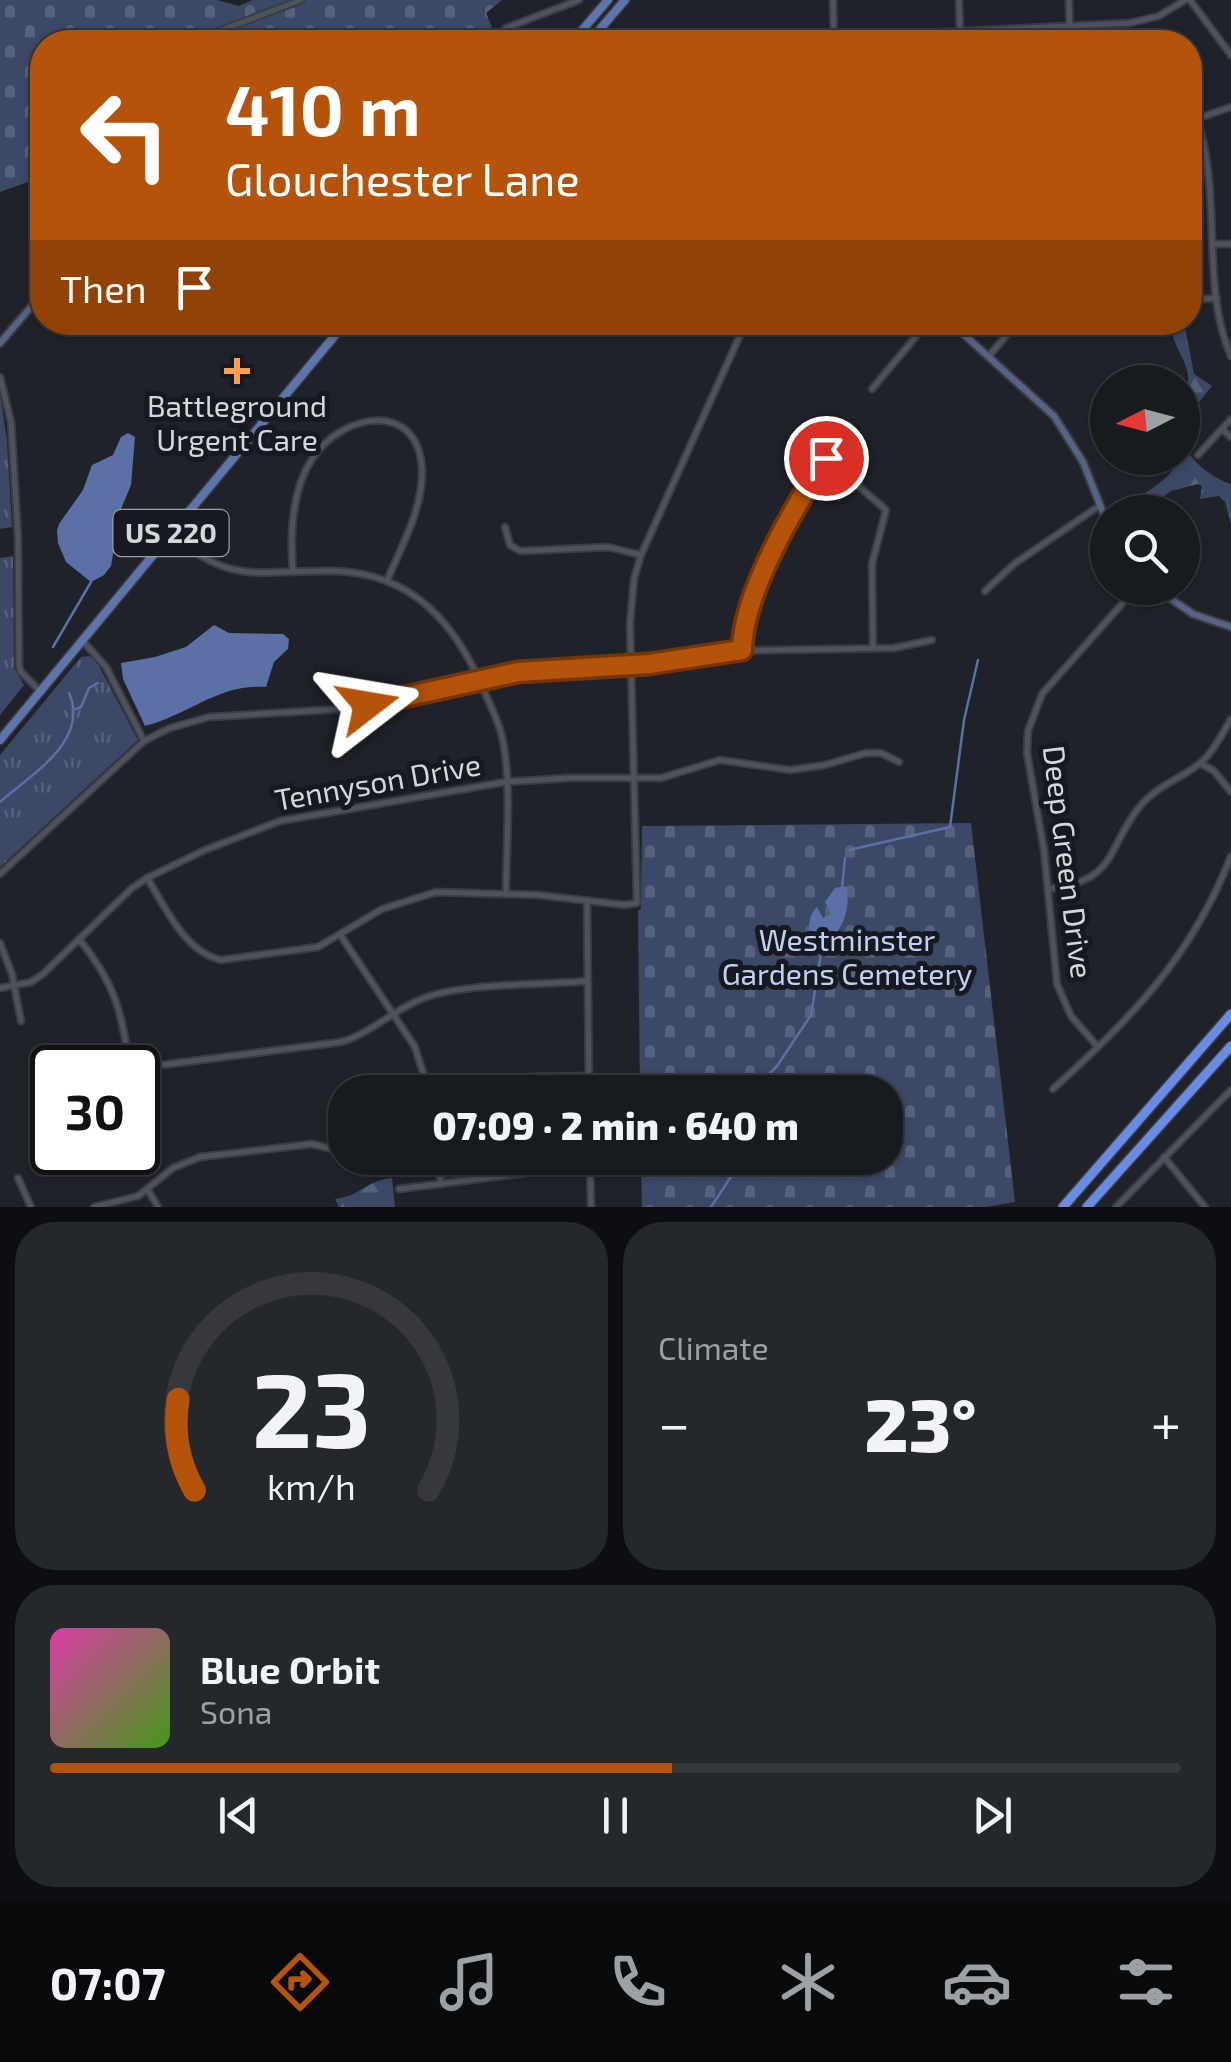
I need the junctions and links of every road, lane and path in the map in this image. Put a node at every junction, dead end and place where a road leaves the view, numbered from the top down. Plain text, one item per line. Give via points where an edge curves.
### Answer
1 (301, 0) edge
2 (579, 0) edge
3 (625, 0) edge
4 (833, 0) edge
5 (960, 0) edge
6 (1069, 0) edge
7 (1187, 0) edge
8 (602, 2) edge
9 (1070, 26) junction
10 (222, 30) edge
11 (505, 30) edge
12 (581, 30) edge
13 (599, 30) edge
14 (834, 30) edge
15 (960, 30) edge
16 (997, 30) edge
17 (1070, 30) edge
18 (1231, 55) edge
19 (1231, 107) edge
20 (1202, 117) edge
21 (1202, 142) edge
22 (1214, 244) junction
23 (1231, 244) edge
24 (1216, 298) junction
25 (1202, 299) edge
26 (30, 308) edge
27 (335, 335) edge
28 (740, 335) edge
29 (917, 335) edge
30 (964, 335) edge
31 (1007, 335) edge
32 (0, 343) edge
33 (1231, 356) edge
34 (988, 357) junction
35 (0, 377) edge
36 (872, 390) dead end
37 (1231, 419) edge
38 (1223, 430) junction
39 (1231, 437) edge
40 (1200, 453) edge
41 (1094, 495) edge
42 (1090, 512) edge
43 (505, 527) dead end
44 (171, 534) junction
45 (641, 555) junction
46 (293, 572) junction
47 (387, 581) junction
48 (985, 591) dead end
49 (1121, 605) edge
50 (1180, 605) edge
51 (1231, 627) edge
52 (82, 640) junction
53 (932, 640) dead end
54 (873, 648) junction
55 (742, 650) junction
56 (632, 665) junction
57 (479, 678) junction
58 (40, 691) junction
59 (1231, 719) edge
60 (0, 740) edge
61 (144, 741) junction
62 (900, 762) dead end
63 (1200, 763) junction
64 (636, 776) junction
65 (505, 782) junction
66 (1231, 792) edge
67 (1231, 856) edge
68 (0, 874) edge
69 (147, 878) junction
70 (1048, 889) junction
71 (506, 893) junction
72 (587, 900) junction
73 (341, 936) junction
74 (79, 939) junction
75 (0, 943) edge
76 (587, 982) junction
77 (15, 986) junction
78 (0, 988) edge
79 (393, 1014) junction
80 (1231, 1014) edge
81 (21, 1022) dead end
82 (126, 1045) edge
83 (1231, 1046) edge
84 (1098, 1048) junction
85 (160, 1065) edge
86 (424, 1075) edge
87 (589, 1075) edge
88 (1052, 1089) dead end
89 (1231, 1090) edge
90 (328, 1148) edge
91 (1164, 1157) junction
92 (439, 1175) edge
93 (511, 1175) edge
94 (591, 1175) edge
95 (18, 1178) dead end
96 (440, 1184) junction
97 (148, 1190) junction
98 (399, 1190) dead end
99 (30, 1207) edge
100 (94, 1207) edge
101 (158, 1207) edge
102 (591, 1207) edge
103 (1063, 1207) edge
104 (1087, 1207) edge
105 (1116, 1207) edge
106 (1205, 1207) edge

1 - 10 street
2 - 11 street
3 - 13 main road
4 - 14 street
5 - 15 street
6 - 9 street
7 - 9 street via 1144,20
7 - 18 street
8 - 12 main road
9 - 16 street
9 - 17 street
19 - 20 street
21 - 22 street
22 - 23 street
22 - 24 street
24 - 25 street
24 - 33 street
26 - 32 main road
27 - 44 main road, US 220
28 - 45 street
29 - 36 street
30 - 34 main road
31 - 34 street
34 - 41 main road via 1067,433
35 - 58 street via 15,480 19,666
37 - 38 street
38 - 39 street
38 - 40 street
42 - 48 street
43 - 45 street via 510,545 520,551 608,547
44 - 46 street via 226,569
44 - 52 main road, US 220
45 - 56 street via 632,598
46 - 47 street via 339,571
46 - 47 street via 296,502 311,460 341,428 382,420 400,425 414,440 422,473 415,514
47 - 57 street via 446,623
49 - 70 street, Deep Green Drive via 1034,710 1026,752
50 - 51 main road
52 - 58 main road, US 220
52 - 61 street via 106,667
53 - 54 street
54 - 55 street
54 - 55 street via 872,564 886,510 826,458 748,611
55 - 56 street
56 - 57 street
56 - 64 street
57 - 61 street via 341,709 209,717
57 - 65 street via 500,730
58 - 60 main road, US 220
59 - 63 street
61 - 68 street
62 - 64 street, Tennyson Drive via 866,753 790,770 720,760 661,778
63 - 66 street
63 - 70 street via 1140,806 1118,848 1086,880
64 - 65 street, Tennyson Drive
64 - 72 street via 637,903
65 - 69 street, Tennyson Drive via 280,821
65 - 71 street
67 - 84 street via 1182,953
69 - 73 street via 192,945 214,958 302,951
69 - 74 street, Tennyson Drive
70 - 84 street, Deep Green Drive via 1057,984 1071,1016
71 - 72 street
71 - 73 street via 417,896
72 - 76 street
73 - 79 street
74 - 77 street, Tennyson Drive via 43,974
74 - 82 street via 116,996
75 - 77 street
76 - 79 street via 440,993
76 - 87 street
77 - 78 street, Tennyson Drive
77 - 81 street
79 - 85 street via 331,1044
79 - 86 street
80 - 103 highway
83 - 104 highway
84 - 88 street
89 - 91 street
90 - 97 street via 200,1157
91 - 105 street
91 - 106 street
92 - 96 street
93 - 96 street
94 - 102 street
95 - 99 street
96 - 98 street
97 - 100 street
97 - 101 street

